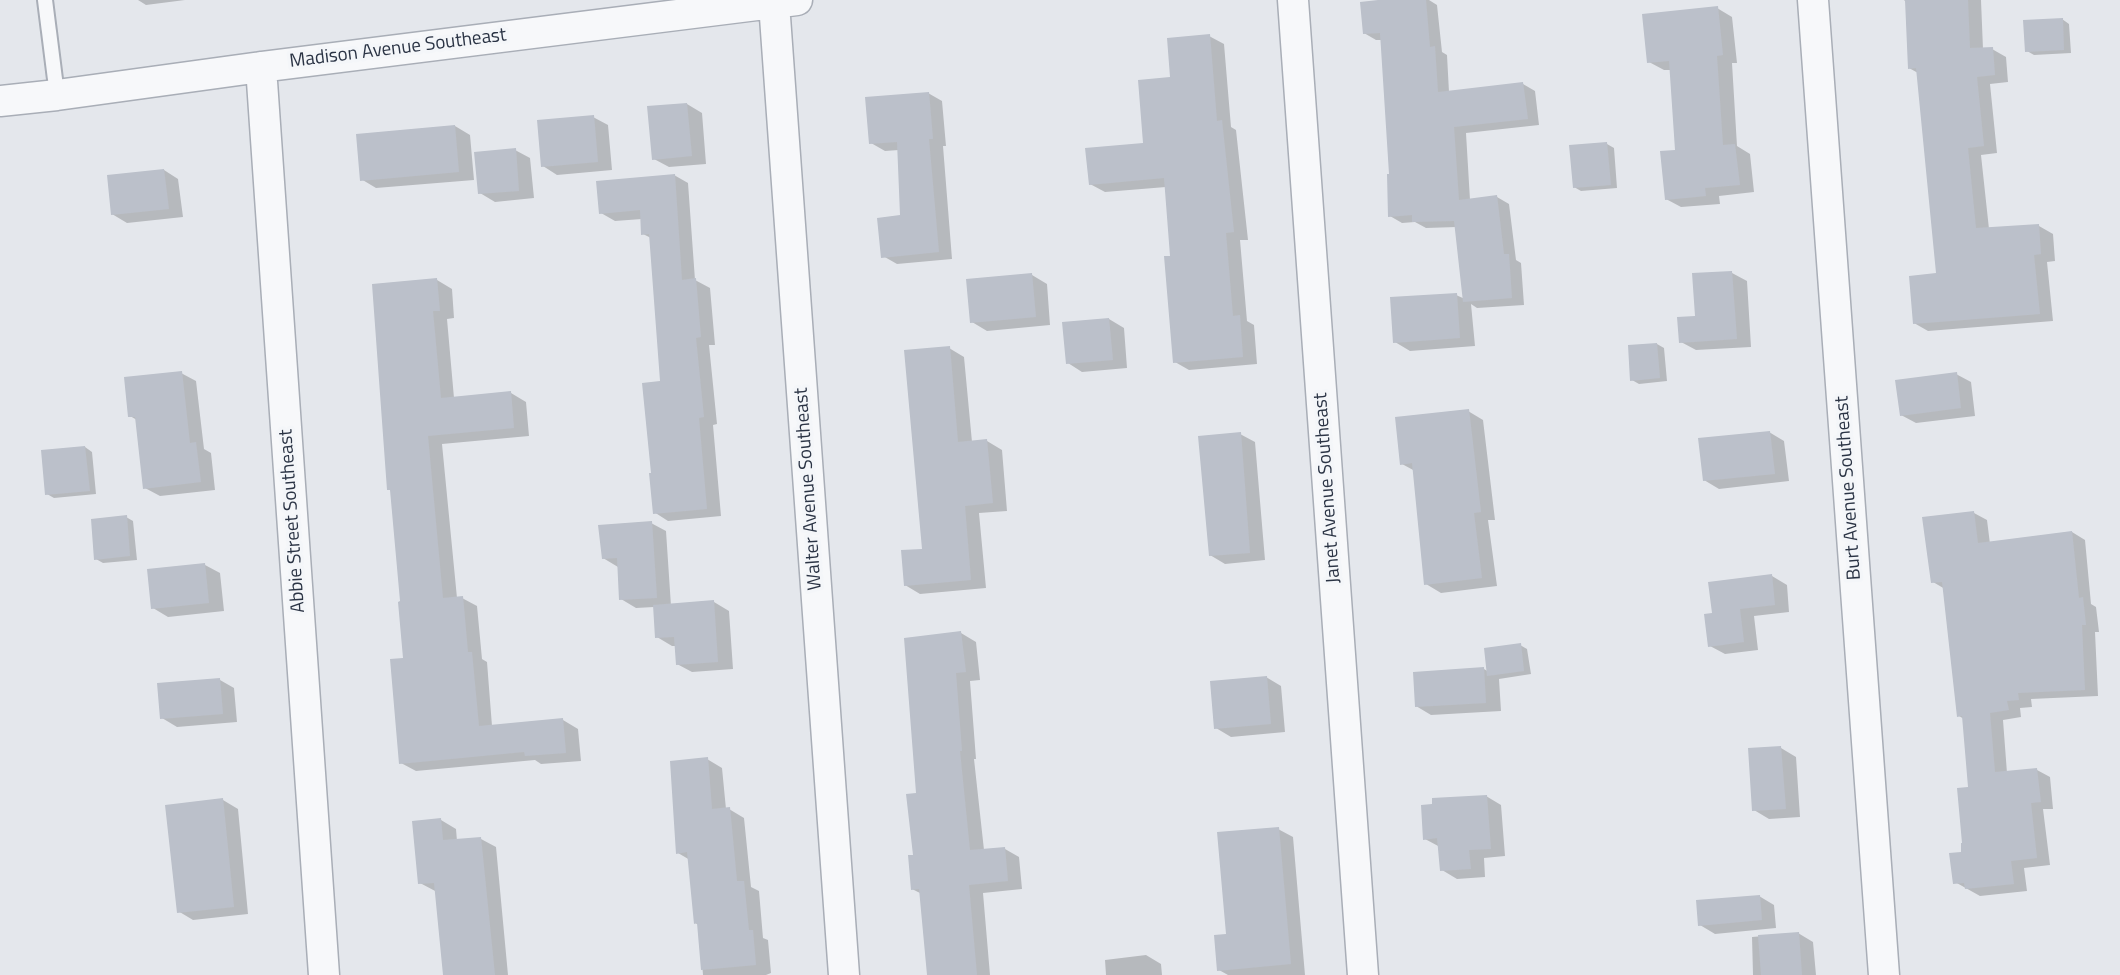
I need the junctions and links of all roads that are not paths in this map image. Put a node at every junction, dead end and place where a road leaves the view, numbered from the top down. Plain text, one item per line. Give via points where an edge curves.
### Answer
1 (45, 0) edge
2 (1293, 0) edge
3 (1814, 0) edge
4 (785, 1) edge
5 (261, 66) junction
6 (57, 95) junction
7 (0, 101) edge
8 (324, 975) edge
9 (844, 975) edge
10 (1363, 975) edge
11 (1884, 975) edge

1 - 6 lane
2 - 10 street, Janet Avenue Southeast
3 - 11 street, Burt Avenue Southeast
4 - 5 street, Madison Avenue Southeast
4 - 9 street, Walter Avenue Southeast
5 - 6 street, Madison Avenue Southeast
5 - 8 street, Abbie Street Southeast
6 - 7 street, Madison Avenue Southeast

